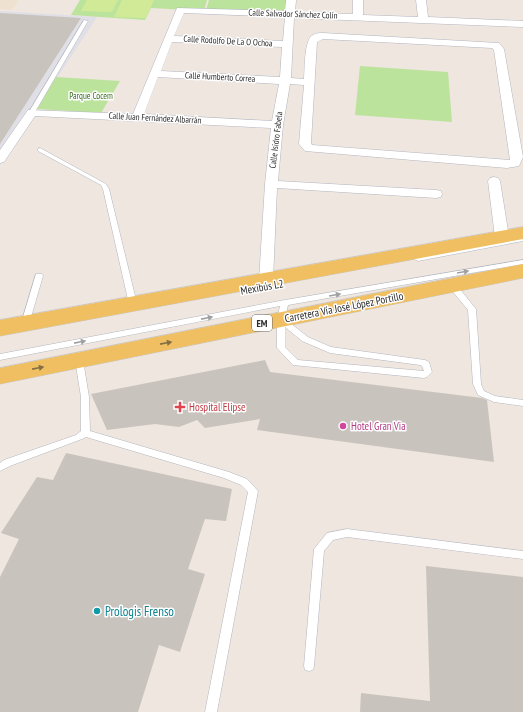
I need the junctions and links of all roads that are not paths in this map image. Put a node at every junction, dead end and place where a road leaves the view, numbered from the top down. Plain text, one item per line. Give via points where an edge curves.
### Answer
1 (291, 0) edge
2 (358, 0) edge
3 (422, 0) edge
4 (290, 14) junction
5 (358, 16) junction
6 (423, 19) junction
7 (86, 21) dead end
8 (523, 24) edge
9 (168, 39) junction
10 (288, 44) junction
11 (155, 74) junction
12 (285, 81) junction
13 (308, 82) junction
14 (32, 112) junction
15 (137, 117) junction
16 (277, 125) junction
17 (40, 150) dead end
18 (0, 159) edge
19 (494, 181) dead end
20 (270, 184) junction
21 (436, 194) dead end
22 (523, 233) edge
23 (502, 237) junction
24 (523, 239) edge
25 (523, 262) edge
26 (523, 271) edge
27 (39, 276) dead end
28 (266, 280) junction
29 (452, 285) junction
30 (133, 304) junction
31 (283, 312) junction
32 (25, 324) junction
33 (0, 328) edge
34 (0, 335) edge
35 (0, 357) edge
36 (79, 360) junction
37 (0, 376) edge
38 (523, 402) edge
39 (85, 433) junction
40 (0, 467) edge
41 (523, 555) edge
42 (309, 666) dead end
43 (211, 712) edge

1 - 4 street, Calle Isidro Fabela
2 - 5 street
3 - 6 street
4 - 5 street, Calle Salvador Sánchez Colín
4 - 9 street, Calle Salvador Sánchez Colín via 180,10
4 - 10 street, Calle Isidro Fabela
5 - 6 street, Calle Salvador Sánchez Colín
6 - 8 street, Calle Salvador Sánchez Colín
7 - 14 lane
9 - 10 street, Calle Rodolfo De La O Ochoa
9 - 11 street, Calle Salvador Sánchez Colín
10 - 12 street, Calle Isidro Fabela
11 - 12 street, Calle Humberto Correa
11 - 15 street, Calle Salvador Sánchez Colín
12 - 13 street, Calle Humberto Correa
12 - 16 street, Calle Isidro Fabela
13 - 13 street via 305,144 308,148 515,163 499,48 495,46 316,37 312,41
14 - 15 street, Calle Juan Fernández Albarrán
14 - 18 street
15 - 16 street, Calle Juan Fernández Albarrán
16 - 20 street, Calle Isidro Fabela
17 - 30 lane via 103,184
19 - 23 street
20 - 21 street
20 - 28 street, Calle Isidro Fabela
22 - 23 main road
23 - 28 main road
24 - 34 lane, Mexibús L2
31 -> 25 lane, Mexibús L2
26 - 29 main road, Carretera Vía José López Portillo / EM
27 - 32 lane
28 - 30 main road
29 - 31 main road, Carretera Vía José López Portillo / EM
29 - 38 lane via 472,309 477,384 481,393 494,398
30 - 32 main road
31 - 31 lane via 305,339 330,350 422,362 426,364 428,372 424,375 296,363 281,348
35 -> 31 lane, Mexibús L2
36 -> 31 main road, Carretera Vía José López Portillo / EM
32 - 33 main road
37 -> 36 main road, Carretera Vía José López Portillo / EM
36 - 39 lane via 85,397
39 - 40 lane
39 - 43 lane via 226,474 244,482 253,490
41 - 42 lane via 347,533 330,536 319,549

